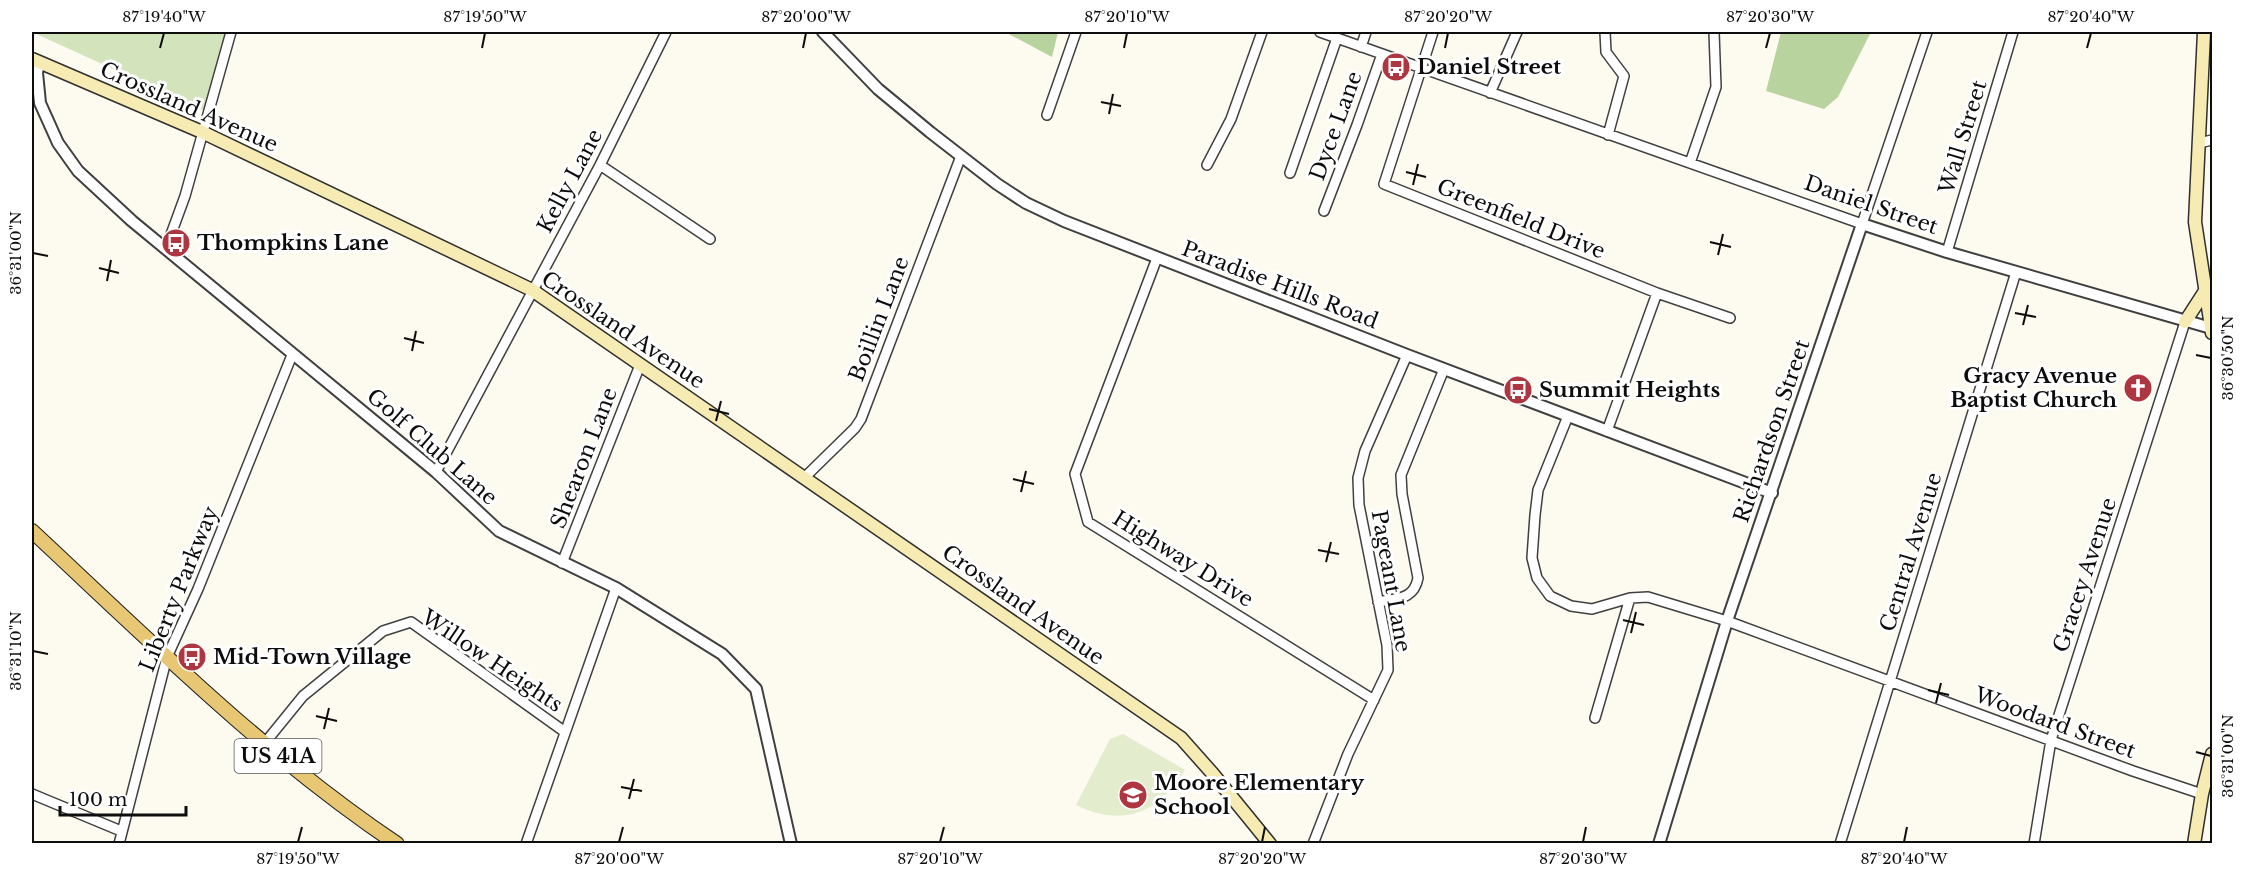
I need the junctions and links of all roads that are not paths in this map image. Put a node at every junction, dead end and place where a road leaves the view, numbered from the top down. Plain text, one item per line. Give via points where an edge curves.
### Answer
1 (231, 32) edge
2 (666, 32) edge
3 (822, 32) edge
4 (1076, 32) edge
5 (1262, 32) edge
6 (1320, 32) edge
7 (1366, 32) edge
8 (1433, 32) edge
9 (1517, 32) edge
10 (1605, 32) edge
11 (1714, 32) edge
12 (1927, 32) edge
13 (2013, 32) edge
14 (2204, 32) edge
15 (1337, 38) junction
16 (1361, 47) junction
17 (1382, 54) junction
18 (35, 60) edge
19 (1420, 68) junction
20 (1491, 93) junction
21 (1047, 115) dead end
22 (202, 132) junction
23 (1608, 135) junction
24 (2212, 140) edge
25 (2199, 143) junction
26 (961, 156) junction
27 (1690, 163) junction
28 (600, 165) junction
29 (1208, 165) dead end
30 (1290, 173) dead end
31 (1324, 211) dead end
32 (1862, 224) junction
33 (710, 239) dead end
34 (166, 248) junction
35 (1947, 252) junction
36 (1157, 258) junction
37 (2016, 272) junction
38 (2207, 285) edge
39 (532, 290) junction
40 (1657, 293) junction
41 (1730, 318) dead end
42 (2185, 322) junction
43 (2212, 331) edge
44 (292, 354) junction
45 (1407, 355) junction
46 (640, 365) junction
47 (1444, 369) junction
48 (1568, 416) junction
49 (1607, 431) junction
50 (436, 472) junction
51 (804, 478) junction
52 (1772, 493) junction
53 (32, 531) edge
54 (562, 563) junction
55 (616, 588) junction
56 (1630, 598) junction
57 (1378, 602) junction
58 (1727, 621) junction
59 (167, 657) junction
60 (1890, 682) junction
61 (1374, 700) junction
62 (1595, 718) dead end
63 (565, 732) junction
64 (2051, 740) junction
65 (264, 744) junction
66 (2212, 754) edge
67 (32, 794) edge
68 (2202, 794) junction
69 (121, 831) junction
70 (119, 843) edge
71 (397, 843) edge
72 (526, 843) edge
73 (791, 843) edge
74 (1270, 843) edge
75 (1313, 843) edge
76 (1659, 843) edge
77 (1840, 843) edge
78 (2034, 843) edge
79 (2194, 843) edge

1 - 22 street
2 - 28 street, Kelly Lane
3 - 26 street, Paradise Hills Road via 878,89
4 - 21 street
5 - 29 street via 1232,119
6 - 15 street, Daniel Street
7 - 16 street
8 - 19 street
9 - 20 street
10 - 23 street via 1606,52 1624,75
11 - 27 street via 1716,87
12 - 32 street, Richardson Street
13 - 35 street, Wall Street
14 - 25 main road
15 - 16 street, Daniel Street
15 - 30 street
16 - 17 street, Daniel Street
17 - 19 street, Daniel Street
17 - 31 street, Dyce Lane
18 - 22 main road, Crossland Avenue
18 - 34 street, Golf Club Lane via 39,103 68,158 97,190
19 - 20 street, Daniel Street
19 - 40 street, Greenfield Drive via 1384,184
20 - 23 street, Daniel Street
22 - 34 street
22 - 39 main road, Crossland Avenue
23 - 27 street, Daniel Street
24 - 25 street
25 - 38 main road via 2194,222
26 - 36 street, Paradise Hills Road via 1026,203
26 - 51 street, Boillin Lane via 861,419
27 - 32 street, Daniel Street
28 - 33 street
28 - 39 street, Kelly Lane
32 - 35 street, Daniel Street
32 - 52 street, Richardson Street
34 - 44 street, Golf Club Lane
35 - 37 street, Daniel Street
36 - 45 street, Paradise Hills Road
36 - 61 street, Highway Drive via 1076,474 1088,522
37 - 42 street, Daniel Street
37 - 60 street, Central Avenue
38 - 42 main road
38 - 43 main road
39 - 46 main road, Crossland Avenue
39 - 50 street, Kelly Lane
40 - 41 street, Greenfield Drive
40 - 49 street
42 - 43 street, Daniel Street
42 - 64 street, Gracey Avenue
44 - 50 street, Golf Club Lane
44 - 59 street, Liberty Parkway
45 - 47 street, Paradise Hills Road
45 - 57 street, Pageant Lane via 1365,451 1358,478 1359,505
46 - 51 main road, Crossland Avenue
46 - 54 street, Shearon Lane
47 - 48 street, Paradise Hills Road
47 - 57 street via 1401,475 1417,586 1406,596
48 - 49 street, Paradise Hills Road
48 - 56 street via 1538,490 1532,558 1537,578 1550,596 1571,606 1592,609
49 - 52 street, Paradise Hills Road
50 - 54 street, Golf Club Lane via 499,531
51 - 74 main road, Crossland Avenue via 1181,738
52 - 58 street, Richardson Street
53 - 59 main road, US 41A
54 - 55 street, Golf Club Lane
55 - 63 street
55 - 73 street, Golf Club Lane via 722,654 756,689
56 - 58 street via 1648,597
56 - 62 street
57 - 61 street, Pageant Lane via 1388,665
58 - 60 street, Woodard Street
58 - 76 street, Richardson Street
59 - 65 main road, US 41A
59 - 69 street, Liberty Parkway
60 - 64 street, Woodard Street
60 - 77 street, Central Avenue
61 - 75 street, Pageant Lane
63 - 65 street, Willow Heights via 411,622 383,631 303,696
63 - 72 street
64 - 68 street, Woodard Street
64 - 78 street, Gracey Avenue
65 - 71 main road, US 41A via 318,788
66 - 68 main road
67 - 69 street
68 - 79 main road
69 - 70 street, Liberty Parkway

